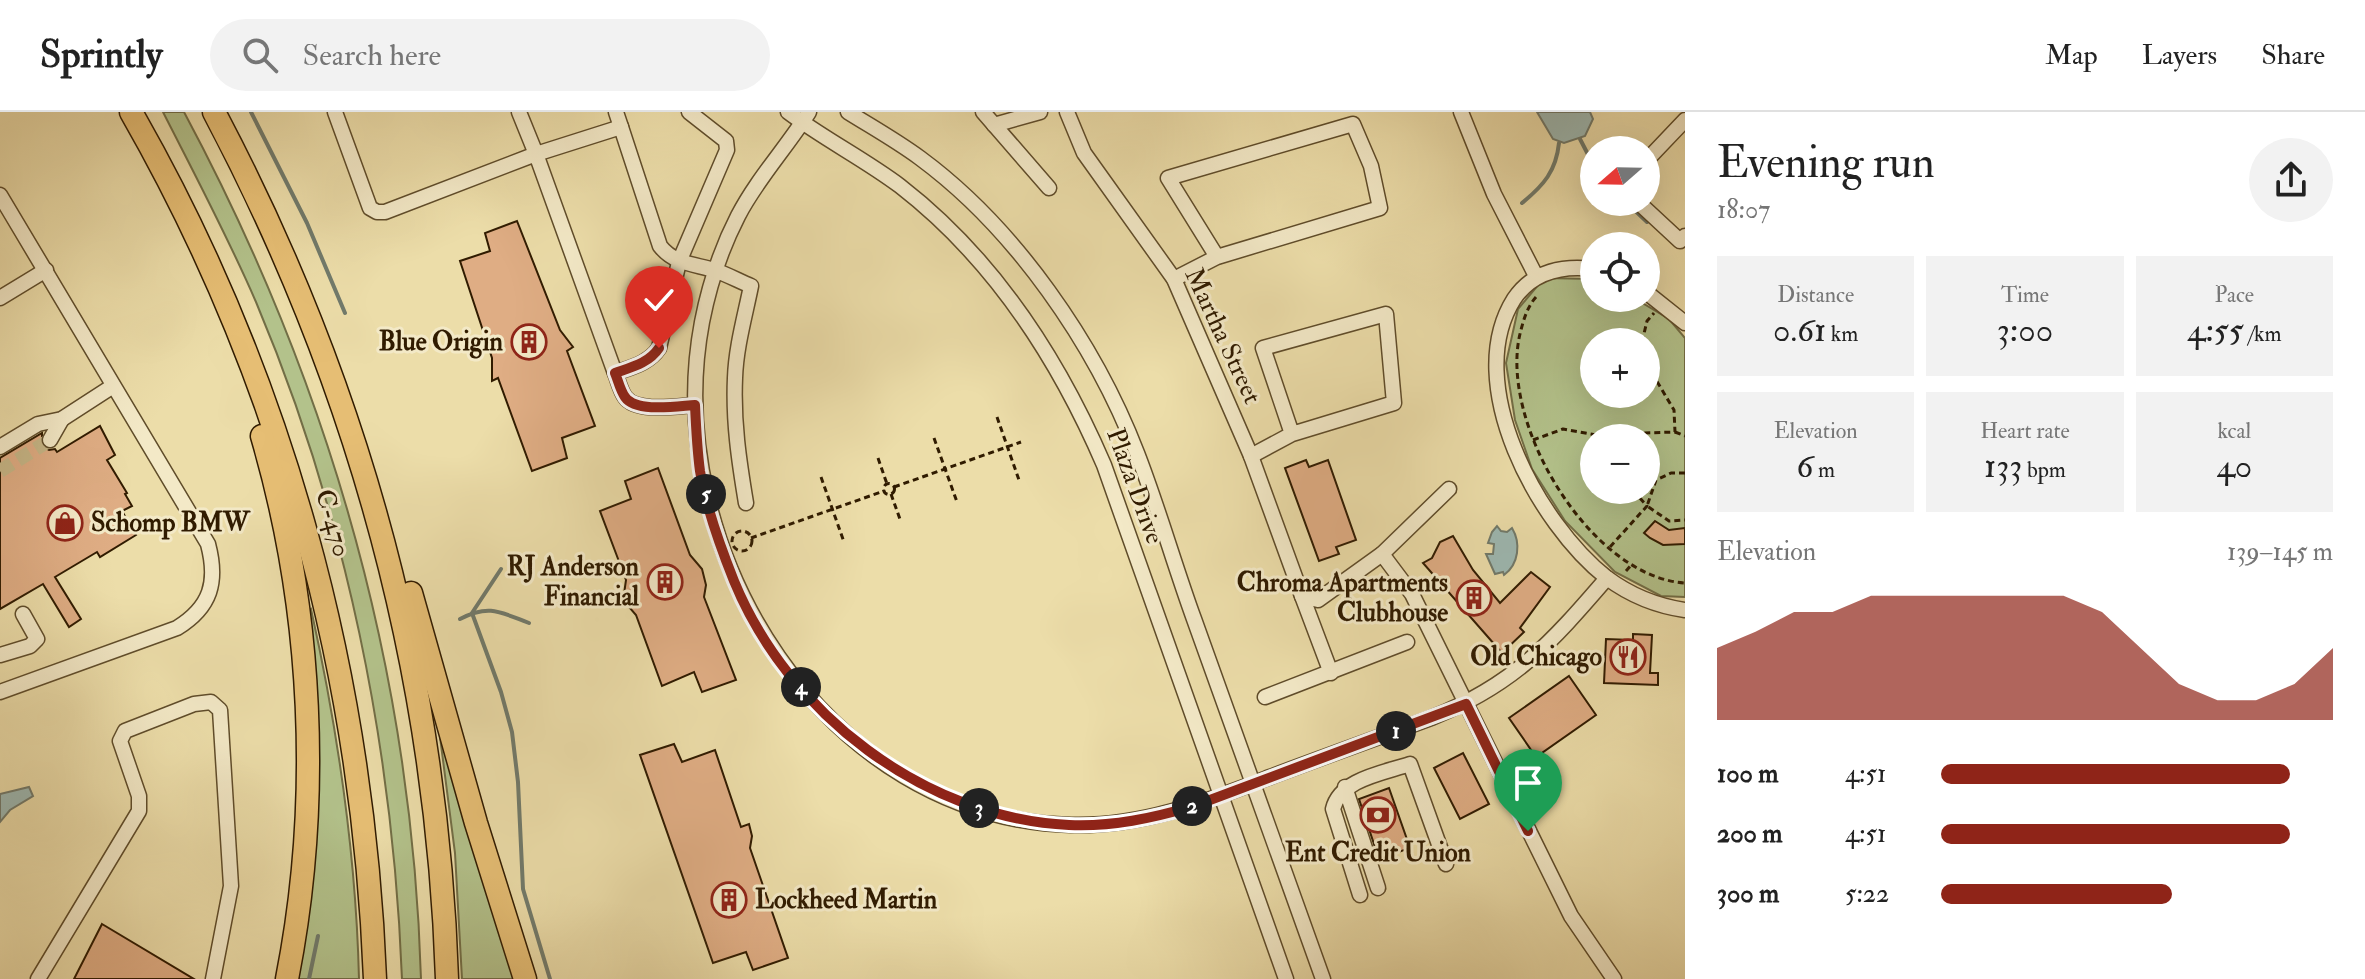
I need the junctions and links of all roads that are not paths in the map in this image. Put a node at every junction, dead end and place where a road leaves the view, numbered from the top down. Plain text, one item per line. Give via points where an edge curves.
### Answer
1 (131, 112) edge
2 (214, 112) edge
3 (335, 112) edge
4 (519, 112) edge
5 (616, 112) edge
6 (689, 112) edge
7 (788, 112) edge
8 (848, 112) edge
9 (983, 112) edge
10 (1040, 112) edge
11 (1067, 112) edge
12 (1461, 112) edge
13 (806, 118) edge
14 (1685, 120) edge
15 (994, 125) junction
16 (621, 127) junction
17 (1660, 146) edge
18 (536, 154) junction
19 (1049, 188) dead end
20 (0, 195) edge
21 (1653, 216) edge
22 (188, 219) junction
23 (1685, 236) edge
24 (1217, 257) junction
25 (679, 262) junction
26 (1580, 269) edge
27 (46, 270) junction
28 (715, 271) junction
29 (1536, 276) junction
30 (1174, 279) junction
31 (0, 298) edge
32 (1660, 302) edge
33 (1683, 318) edge
34 (615, 373) junction
35 (113, 386) junction
36 (695, 405) junction
37 (62, 419) junction
38 (1292, 434) junction
39 (50, 440) tunnel mouth
40 (355, 442) junction
41 (0, 447) edge
42 (1251, 456) junction
43 (1449, 489) dead end
44 (746, 503) dead end
45 (1382, 554) junction
46 (1607, 578) junction
47 (1302, 596) junction
48 (1685, 610) edge
49 (23, 614) dead end
50 (1407, 642) dead end
51 (0, 655) edge
52 (1331, 673) junction
53 (0, 692) edge
54 (1265, 697) dead end
55 (1466, 704) junction
56 (1253, 784) junction
57 (1220, 796) junction
58 (1446, 864) dead end
59 (1369, 891) dead end
60 (38, 979) edge
61 (213, 979) edge
62 (287, 979) edge
63 (375, 979) edge
64 (447, 979) edge
65 (525, 979) edge
66 (1286, 979) edge
67 (1323, 979) edge
68 (1614, 979) edge

1 - 22 highway, C-470
2 - 40 highway, C-470 via 290,267
3 - 18 street via 370,208 377,212
4 - 18 street
5 - 16 street
6 - 25 street via 726,141 727,150
7 - 13 street, Plaza Drive
8 - 56 street, Plaza Drive via 920,158 990,222 1067,318 1096,366 1137,452
9 - 15 street
10 - 15 street
11 - 30 street, Martha Street via 1084,153
12 - 29 street via 1494,194
13 - 28 street via 739,215
13 - 57 street, Plaza Drive via 933,215 1039,338 1104,465
14 - 17 street
15 - 19 street
16 - 18 street
16 - 25 street via 660,246
18 - 34 street
20 - 27 street
21 - 23 street via 1680,241
22 - 62 highway via 196,255 233,344 263,438 296,593 307,791
22 - 63 highway, C-470 via 264,398 316,567 354,748
24 - 24 street via 1380,208 1371,166 1353,124 1168,178
24 - 30 street
25 - 28 street
25 - 34 street via 659,348 639,365
26 - 29 street
27 - 31 street
27 - 35 street
28 - 36 street via 702,325
28 - 44 street via 751,286 737,351 734,406
29 - 46 street via 1517,295 1501,326 1499,399 1513,447 1534,488
30 - 42 street, Martha Street
32 - 33 street
34 - 36 street via 625,397 637,405
35 - 37 street
35 - 53 street via 208,544 214,571 211,587 203,606 177,628
36 - 57 street via 700,473 709,508 750,613 815,703 875,755 943,795 1044,823 1117,823 1164,815
37 - 39 street
37 - 41 street via 38,424
38 - 38 street via 1394,403 1386,314 1263,348
38 - 42 street
40 - 64 highway, C-470 via 392,573 421,710 439,852
40 - 65 highway via 382,487
42 - 47 street, Martha Street
43 - 45 street
45 - 47 street via 1318,600
45 - 55 street via 1412,594
46 - 48 street via 1640,597
46 - 55 street via 1529,663
47 - 52 street, Martha Street
49 - 51 street via 37,639
50 - 52 street
52 - 54 street
55 - 56 street
55 - 68 street via 1571,916
56 - 57 street
56 - 67 street, Plaza Drive
57 - 66 street, Plaza Drive
58 - 59 street via 1410,764 1342,790
60 - 61 street via 135,820 140,804 121,735 211,702 220,710 231,873

